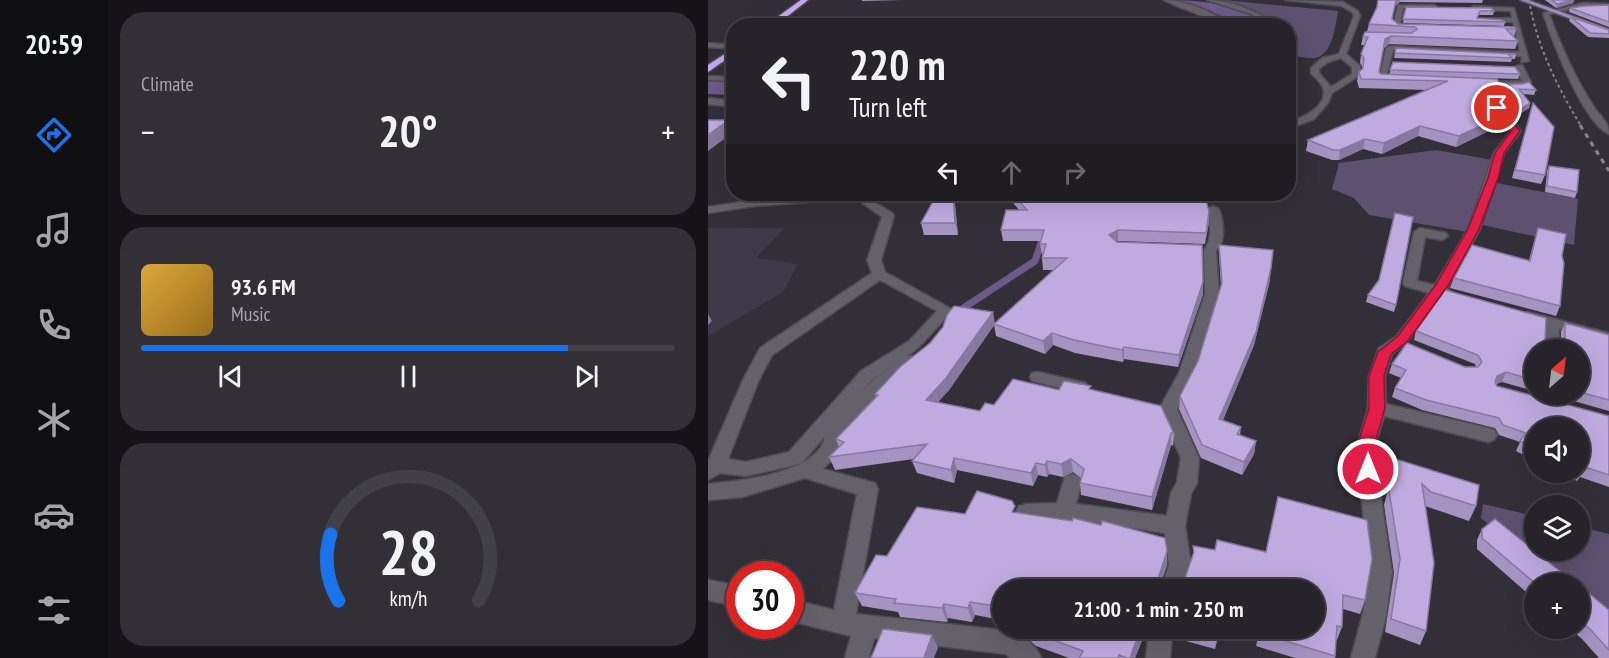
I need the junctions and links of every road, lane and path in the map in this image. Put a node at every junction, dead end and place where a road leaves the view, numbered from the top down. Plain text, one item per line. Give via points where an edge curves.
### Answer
1 (805, 0) edge
2 (1167, 0) edge
3 (1210, 0) edge
4 (1288, 0) edge
5 (1510, 0) edge
6 (1523, 0) edge
7 (1316, 1) edge
8 (1343, 2) edge
9 (1609, 6) edge
10 (1445, 8) edge
11 (1467, 8) edge
12 (1512, 9) junction
13 (1554, 11) junction
14 (1398, 16) junction
15 (1410, 17) edge
16 (780, 18) edge
17 (1216, 18) edge
18 (1261, 18) edge
19 (1468, 19) edge
20 (1515, 20) junction
21 (1418, 28) edge
22 (1507, 31) edge
23 (1518, 31) junction
24 (1609, 31) edge
25 (1350, 35) junction
26 (1361, 35) edge
27 (1509, 40) edge
28 (1520, 41) junction
29 (708, 45) edge
30 (726, 48) edge
31 (1524, 54) junction
32 (726, 55) edge
33 (1342, 55) junction
34 (1387, 62) junction
35 (1399, 63) edge
36 (1507, 66) edge
37 (1519, 67) junction
38 (708, 69) edge
39 (708, 78) edge
40 (726, 79) edge
41 (1405, 80) edge
42 (1328, 92) junction
43 (708, 101) edge
44 (726, 103) edge
45 (1296, 123) edge
46 (1609, 131) edge
47 (782, 201) edge
48 (866, 201) edge
49 (1213, 209) dead end
50 (708, 210) edge
51 (1442, 236) dead end
52 (879, 274) junction
53 (1438, 291) junction
54 (1460, 297) edge
55 (946, 310) junction
56 (1516, 313) edge
57 (1552, 323) junction
58 (1609, 338) edge
59 (1551, 339) edge
60 (1398, 342) junction
61 (1418, 350) edge
62 (1038, 377) dead end
63 (1092, 390) edge
64 (1377, 408) junction
65 (1488, 435) dead end
66 (712, 469) edge
67 (805, 471) junction
68 (1072, 482) dead end
69 (708, 492) edge
70 (1065, 510) junction
71 (1026, 512) edge
72 (1175, 526) junction
73 (1176, 579) edge
74 (708, 590) edge
75 (726, 594) edge
76 (804, 613) edge
77 (855, 625) junction
78 (1161, 639) edge
79 (1162, 657) edge
80 (857, 658) edge
81 (1029, 658) edge
82 (1363, 658) edge

1 - 16 highway
2 - 17 street
3 - 18 street
4 - 7 street
5 - 12 street
6 - 13 main road
7 - 8 street
8 - 25 street via 1357,16
9 - 13 street via 1582,5
10 - 14 street via 1400,6
11 - 12 street
12 - 20 street
13 - 24 main road
13 - 46 street via 1546,13 1552,33 1588,102
14 - 15 street
14 - 21 street via 1396,27
19 - 20 street
20 - 23 street
22 - 23 street
23 - 28 street
25 - 26 street
25 - 33 street
27 - 28 street
28 - 31 street
29 - 30 street
31 - 34 street via 1390,48
31 - 37 street via 1526,58
32 - 38 highway
33 - 42 street via 1324,60 1315,68
33 - 42 street via 1358,70
34 - 35 street
34 - 41 street via 1382,79
36 - 37 street
37 - 53 street via 1527,82 1492,84 1507,98 1497,108 1516,131 1499,153 1473,229
39 - 40 street
42 - 45 street via 1311,117
43 - 44 street
47 - 50 street
48 - 52 street via 888,216 874,260
49 - 72 street via 1217,222 1215,246 1205,250 1212,294 1187,373 1162,408 1190,458
51 - 53 street via 1420,232 1410,283
52 - 55 street
52 - 66 street via 766,352
53 - 54 street
53 - 60 street
55 - 66 street via 914,344 867,375 795,458 746,469
55 - 67 street via 936,337 925,350 880,383 834,433 832,448
56 - 57 street
57 - 58 street
57 - 59 street
60 - 61 street
60 - 64 street via 1385,352 1377,376
62 - 63 street
64 - 65 street
64 - 82 street via 1365,450 1381,573
67 - 69 street via 742,489
67 - 77 street via 868,489
68 - 70 street
70 - 71 street
70 - 72 street via 1121,515
72 - 73 street via 1180,565
74 - 75 street
76 - 77 street
77 - 80 street
77 - 81 street via 1011,643
78 - 79 street

